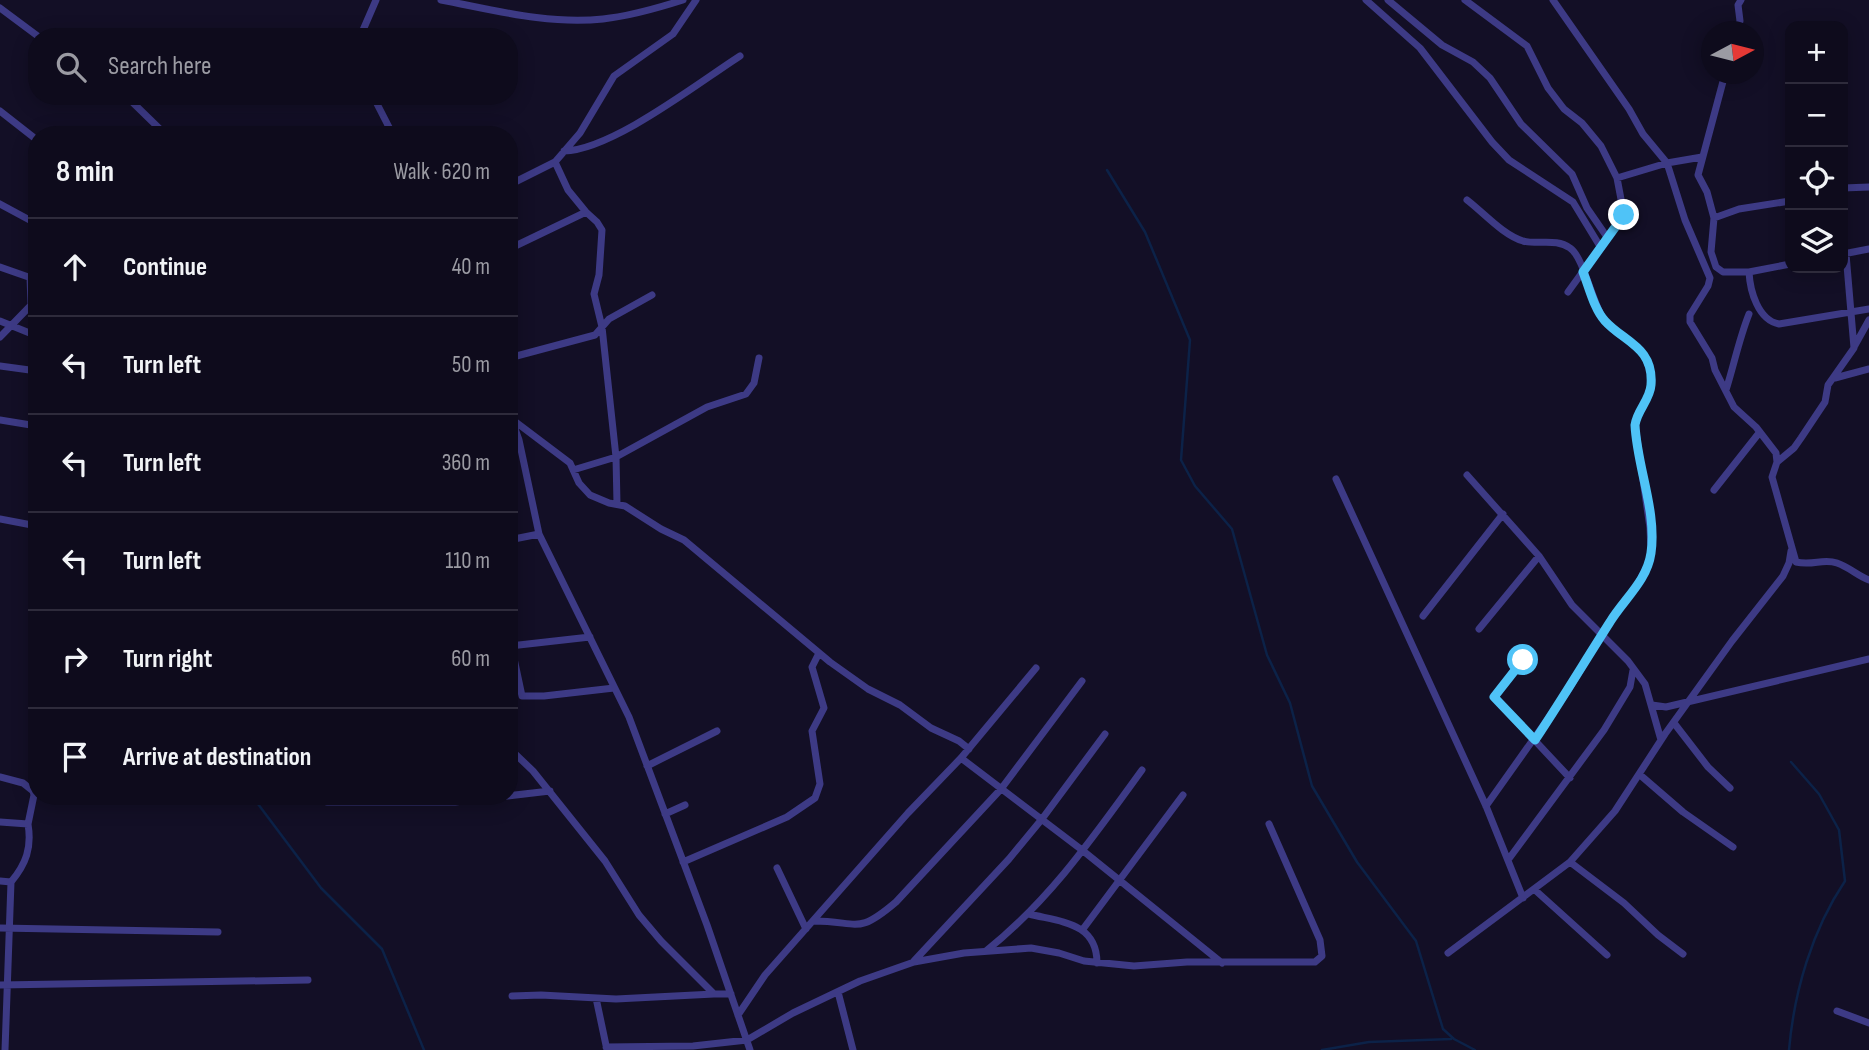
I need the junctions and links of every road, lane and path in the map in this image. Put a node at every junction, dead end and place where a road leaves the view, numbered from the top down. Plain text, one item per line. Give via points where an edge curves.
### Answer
1 (376, 0) edge
2 (441, 0) edge
3 (683, 0) edge
4 (696, 0) edge
5 (1366, 0) edge
6 (1388, 0) edge
7 (1465, 0) edge
8 (1553, 0) edge
9 (1741, 0) edge
10 (0, 8) edge
11 (1740, 21) edge
12 (364, 28) edge
13 (28, 29) edge
14 (740, 56) dead end
15 (1722, 84) edge
16 (134, 105) edge
17 (378, 105) edge
18 (0, 111) edge
19 (157, 126) edge
20 (388, 126) edge
21 (28, 134) edge
22 (565, 151) junction
23 (1702, 157) junction
24 (555, 162) junction
25 (1667, 163) junction
26 (1617, 178) junction
27 (518, 180) edge
28 (1869, 187) edge
29 (1848, 188) edge
30 (1467, 200) dead end
31 (1785, 202) edge
32 (0, 204) edge
33 (586, 212) junction
34 (1714, 218) junction
35 (28, 219) edge
36 (1607, 237) junction
37 (518, 245) edge
38 (1601, 248) junction
39 (1869, 249) edge
40 (1848, 253) edge
41 (1785, 265) edge
42 (0, 267) edge
43 (1583, 272) junction
44 (1749, 272) junction
45 (1847, 273) edge
46 (28, 277) edge
47 (1568, 292) dead end
48 (652, 295) dead end
49 (28, 308) edge
50 (1869, 309) edge
51 (1850, 312) junction
52 (1749, 314) dead end
53 (1869, 320) edge
54 (0, 321) edge
55 (12, 326) junction
56 (602, 327) junction
57 (28, 332) edge
58 (0, 337) edge
59 (1854, 348) junction
60 (518, 356) edge
61 (759, 358) dead end
62 (0, 366) edge
63 (1869, 369) edge
64 (28, 370) edge
65 (1834, 378) junction
66 (1726, 390) junction
67 (0, 420) edge
68 (518, 422) edge
69 (28, 425) edge
70 (1759, 433) junction
71 (519, 440) edge
72 (616, 457) junction
73 (1777, 462) junction
74 (573, 470) junction
75 (1466, 475) dead end
76 (1336, 479) dead end
77 (1714, 490) dead end
78 (617, 504) junction
79 (1503, 514) junction
80 (0, 519) edge
81 (28, 524) edge
82 (539, 534) junction
83 (518, 538) edge
84 (1791, 550) junction
85 (1539, 556) junction
86 (1869, 580) edge
87 (1423, 617) dead end
88 (1479, 629) dead end
89 (1603, 635) junction
90 (590, 637) junction
91 (518, 645) edge
92 (819, 653) junction
93 (1869, 659) edge
94 (1523, 660) dead end
95 (1036, 668) dead end
96 (1634, 669) junction
97 (518, 678) edge
98 (1082, 681) dead end
99 (614, 688) junction
100 (1691, 700) junction
101 (1652, 705) junction
102 (1674, 723) junction
103 (717, 731) dead end
104 (1105, 734) dead end
105 (1535, 740) junction
106 (1661, 740) junction
107 (969, 749) junction
108 (518, 757) edge
109 (961, 758) junction
110 (647, 766) junction
111 (1142, 770) dead end
112 (1639, 774) junction
113 (0, 777) edge
114 (1570, 778) junction
115 (28, 786) edge
116 (1730, 788) dead end
117 (1002, 789) junction
118 (550, 791) junction
119 (518, 795) edge
120 (1183, 795) dead end
121 (32, 805) edge
122 (685, 805) dead end
123 (1486, 806) junction
124 (665, 814) junction
125 (1042, 819) junction
126 (0, 822) edge
127 (28, 824) junction
128 (1269, 824) dead end
129 (1733, 847) dead end
130 (1082, 850) junction
131 (1508, 860) junction
132 (683, 862) junction
133 (1570, 862) junction
134 (777, 868) dead end
135 (1119, 879) junction
136 (0, 881) edge
137 (11, 882) junction
138 (1535, 890) junction
139 (1523, 898) junction
140 (1029, 914) junction
141 (814, 921) junction
142 (4, 928) edge
143 (806, 929) junction
144 (1083, 929) junction
145 (218, 932) dead end
146 (986, 951) junction
147 (1448, 953) dead end
148 (1683, 954) dead end
149 (1608, 955) dead end
150 (914, 962) junction
151 (1222, 962) junction
152 (1097, 963) junction
153 (307, 980) dead end
154 (3, 985) edge
155 (838, 992) junction
156 (714, 994) junction
157 (731, 994) junction
158 (512, 996) dead end
159 (596, 998) junction
160 (1837, 1011) dead end
161 (737, 1014) junction
162 (1869, 1023) edge
163 (3, 1039) edge
164 (747, 1040) junction
165 (607, 1049) edge
166 (5, 1050) edge
167 (750, 1050) edge
168 (853, 1050) edge

1 - 12 street
2 - 3 street via 526,16 589,20
4 - 22 street via 673,34 614,76
5 - 38 street via 1420,48 1516,167 1573,202
6 - 36 street via 1490,78 1521,124 1572,174
7 - 26 street via 1527,46 1548,88 1594,138
8 - 25 street
9 - 11 street
10 - 13 street
14 - 22 street via 626,131 582,150
15 - 23 street
16 - 19 street
17 - 20 street
18 - 21 street
22 - 24 street
23 - 25 street
23 - 34 street via 1698,175
24 - 27 street
24 - 33 street via 568,190
25 - 26 street
25 - 66 street via 1710,278 1689,315 1690,322
26 - 36 street via 1624,215
28 - 29 street
30 - 43 street via 1517,238 1567,246 1576,252
31 - 34 street
32 - 35 street
33 - 37 street
33 - 56 street via 602,230 594,294
34 - 44 street via 1711,253 1716,267 1723,272
36 - 38 street
38 - 43 street
39 - 40 street
41 - 44 street
42 - 46 street
43 - 47 street
43 - 89 street via 1604,320 1638,346 1651,374 1650,394 1635,425 1651,551 1636,587
44 - 51 street via 1753,295 1770,323
45 - 51 street
48 - 56 street
49 - 55 street
50 - 51 street
51 - 59 street
52 - 66 street
53 - 59 street
54 - 55 street
55 - 57 street
55 - 58 street
56 - 60 street via 590,337
56 - 72 street
59 - 65 street
61 - 72 street via 754,383 746,394 707,407
62 - 64 street
63 - 65 street
65 - 73 street via 1809,426
66 - 70 street via 1734,407
67 - 69 street
68 - 74 street
70 - 73 street via 1776,453
70 - 77 street
71 - 82 street
72 - 74 street
72 - 78 street
73 - 84 street via 1772,477
74 - 78 street via 590,495
75 - 79 street
76 - 123 street
78 - 92 street via 684,540
79 - 85 street
79 - 87 street
80 - 81 street
82 - 83 street
82 - 90 street
84 - 86 street via 1796,562 1837,563
84 - 100 street via 1783,576
85 - 88 street
85 - 89 street via 1564,595
89 - 96 street
89 - 105 street
90 - 91 street
90 - 99 street
92 - 107 street via 868,689
92 - 132 street via 812,667 824,708 813,731 820,784 815,798 787,817
93 - 100 street
94 - 105 street via 1494,697
95 - 107 street
96 - 101 street
96 - 114 street via 1630,687
97 - 99 street via 522,696
98 - 117 street
99 - 110 street
100 - 101 street via 1666,708
100 - 102 street
101 - 106 street
102 - 106 street
102 - 116 street
103 - 110 street
104 - 125 street
105 - 114 street
105 - 123 street
106 - 112 street
107 - 109 street
108 - 118 street
109 - 117 street
109 - 141 street
110 - 124 street
111 - 130 street
112 - 129 street
112 - 133 street via 1615,811
113 - 115 street
114 - 131 street
117 - 125 street
117 - 141 street via 880,915 859,926
118 - 119 street
118 - 156 street via 605,861 639,915
120 - 135 street
121 - 127 street
122 - 124 street
123 - 131 street
124 - 132 street
125 - 130 street
125 - 150 street
126 - 127 street
127 - 137 street via 27,857
128 - 151 street via 1320,940 1322,956 1299,964
130 - 135 street
130 - 140 street
131 - 139 street
132 - 157 street
133 - 138 street
133 - 148 street
134 - 143 street
135 - 144 street
135 - 151 street
136 - 137 street
137 - 142 street
138 - 139 street
138 - 149 street
139 - 147 street
140 - 144 street
140 - 146 street
141 - 143 street
142 - 145 street
142 - 154 street
143 - 161 street
144 - 152 street via 1093,941
146 - 150 street
146 - 152 street via 1031,948
150 - 155 street
151 - 152 street
153 - 154 street
154 - 163 street
155 - 164 street
155 - 168 street
156 - 157 street
156 - 159 street
157 - 161 street
158 - 159 street
159 - 165 street
160 - 162 street
161 - 164 street
163 - 166 street
164 - 165 street
164 - 167 street

